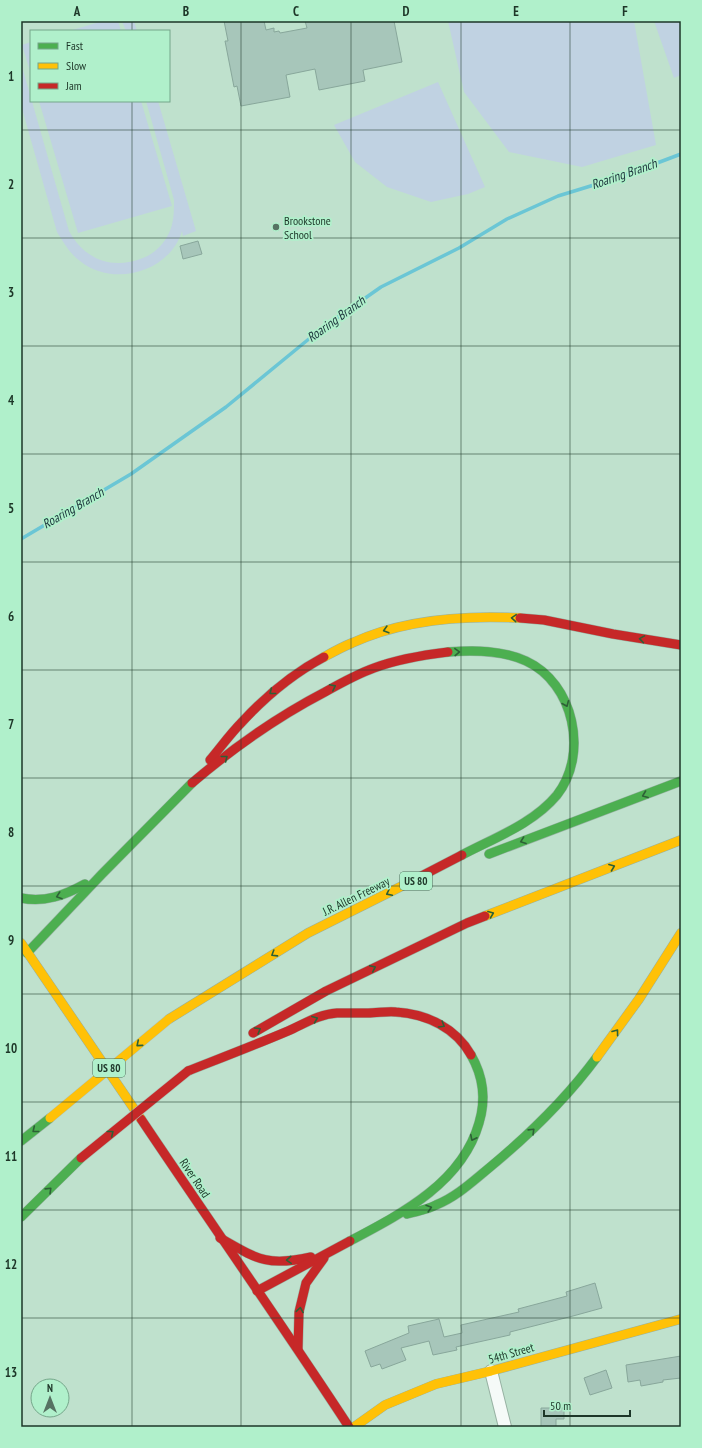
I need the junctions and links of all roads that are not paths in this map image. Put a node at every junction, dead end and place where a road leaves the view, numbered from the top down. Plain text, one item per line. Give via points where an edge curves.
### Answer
1 (681, 645) edge
2 (681, 781) edge
3 (194, 782) junction
4 (681, 840) edge
5 (95, 879) junction
6 (408, 883) junction
7 (21, 898) edge
8 (681, 933) edge
9 (23, 951) edge
10 (188, 1071) junction
11 (21, 1141) edge
12 (21, 1217) edge
13 (391, 1219) junction
14 (220, 1238) junction
15 (327, 1253) junction
16 (257, 1291) junction
17 (681, 1319) edge
18 (298, 1349) junction
19 (491, 1371) junction
20 (349, 1427) edge
21 (354, 1427) edge
22 (505, 1427) edge

1 -> 3 main road via 549,622 501,617 466,617 398,626 349,643 318,659 290,678 262,700 227,736
2 -> 6 main road, J.R. Allen Freeway / US 80
3 - 5 main road
3 -> 6 main road via 254,735 298,707 375,668 419,656 459,651 511,655 527,661 541,670 553,683 570,713 574,747 572,764 566,780 556,795 531,819
10 -> 4 main road via 326,991 460,927
5 -> 7 main road via 52,898 38,901
5 - 9 main road
6 -> 11 main road, J.R. Allen Freeway / US 80, bridge via 308,933 168,1019
13 -> 8 main road via 438,1205 467,1186 545,1118 591,1066 622,1024
9 - 14 main road, River Road
12 -> 10 main road, bridge via 81,1158
10 -> 13 main road via 328,1014 397,1012 429,1018 445,1026 469,1050 477,1066 484,1099 482,1117 469,1148 448,1176
13 - 15 main road
15 -> 14 main road via 294,1260 269,1261 250,1255
14 - 16 main road, River Road
15 - 16 main road
18 -> 15 main road via 299,1312 306,1283
16 - 18 main road, River Road
17 - 19 main road, 54th Street
18 - 20 main road, River Road
19 - 21 main road, 54th Street via 436,1384 385,1405
19 - 22 street

